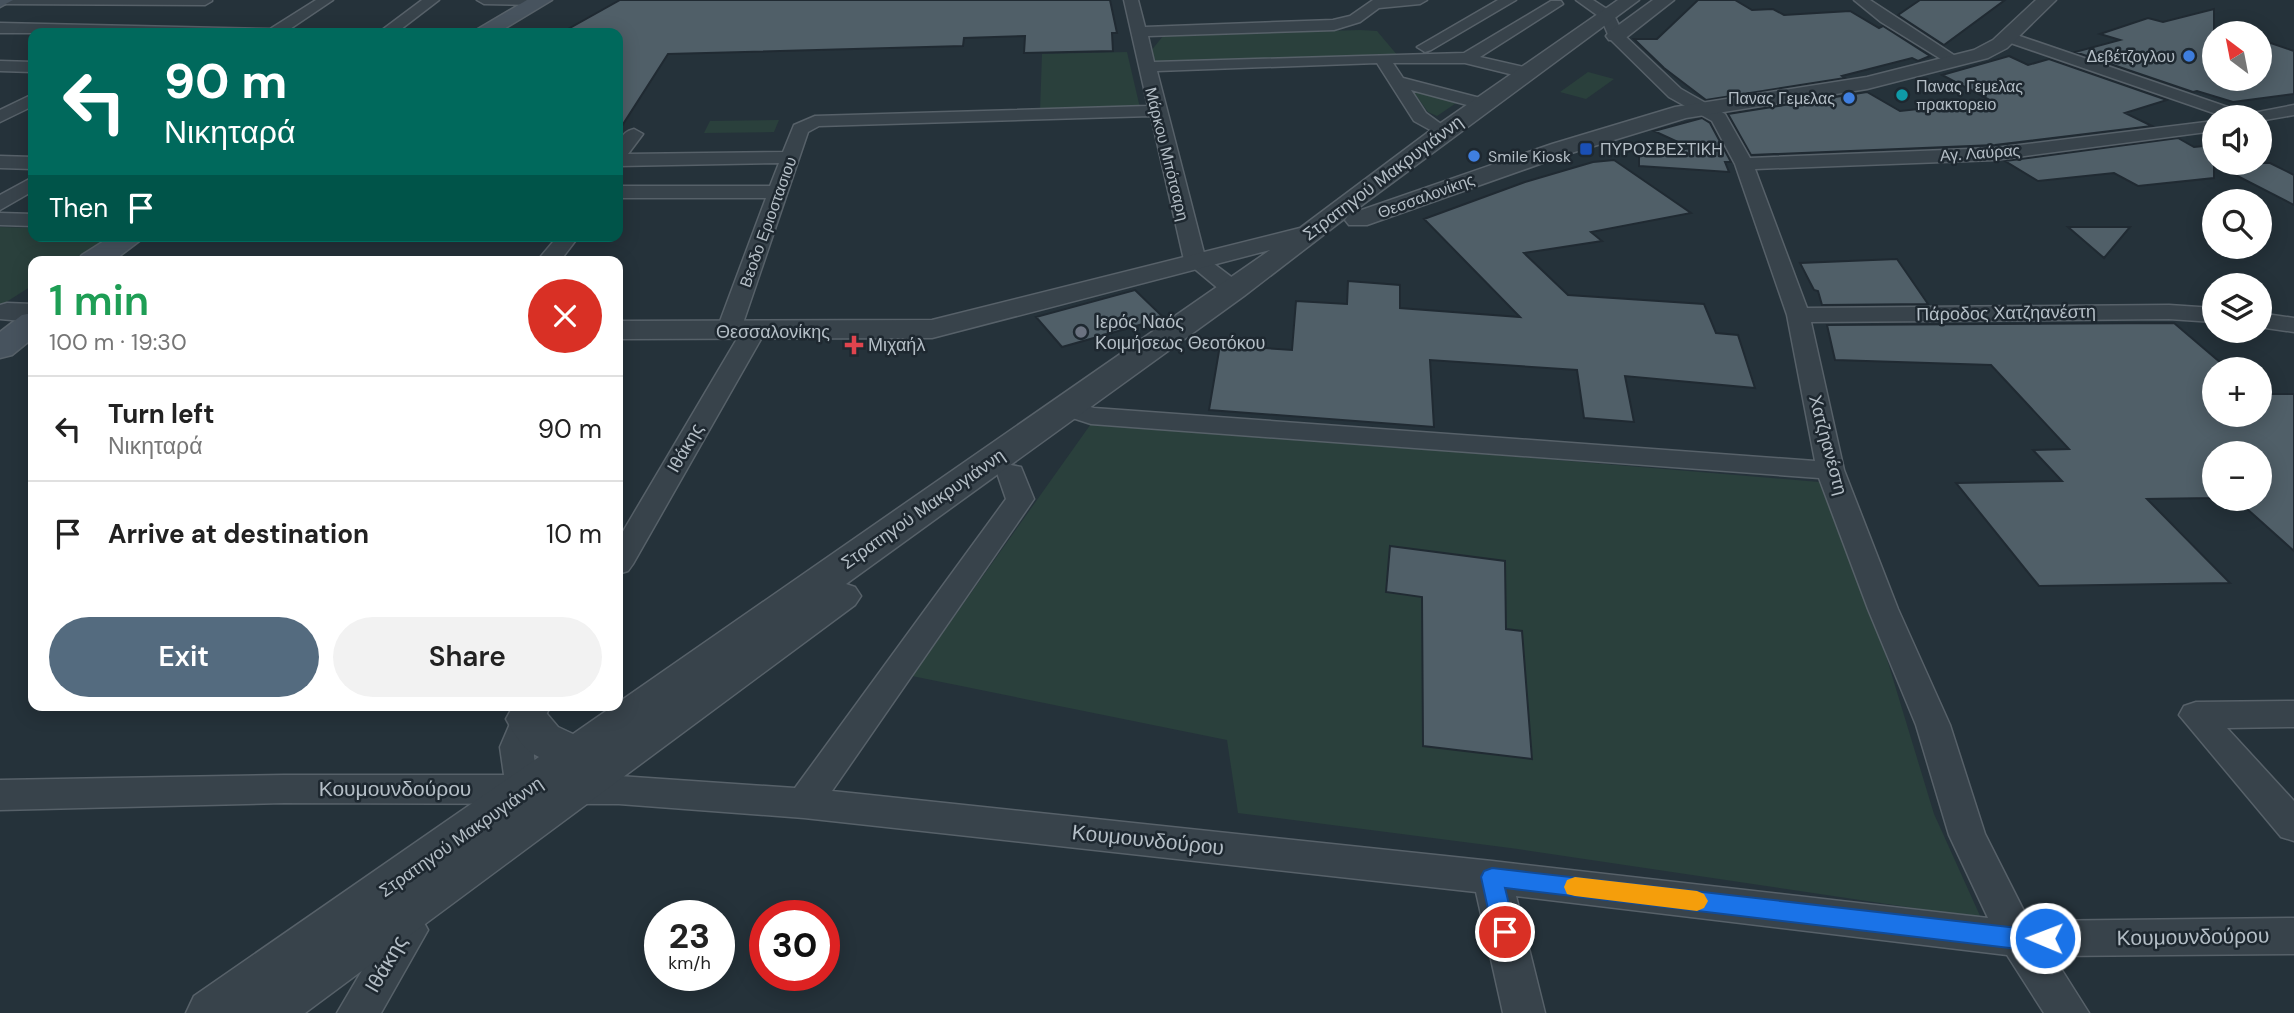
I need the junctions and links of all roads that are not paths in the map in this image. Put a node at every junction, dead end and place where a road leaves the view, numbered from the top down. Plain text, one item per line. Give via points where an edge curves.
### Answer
1 (1, 0) edge
2 (326, 0) edge
3 (432, 0) edge
4 (484, 0) edge
5 (1131, 0) edge
6 (1420, 0) edge
7 (1509, 0) edge
8 (1539, 0) edge
9 (1583, 0) edge
10 (1665, 0) edge
11 (1861, 0) edge
12 (2047, 0) edge
13 (206, 1) edge
14 (549, 1) edge
15 (1556, 4) junction
16 (0, 28) edge
17 (155, 28) edge
18 (279, 28) edge
19 (393, 28) edge
20 (492, 28) edge
21 (515, 28) edge
22 (1621, 30) edge
23 (28, 31) edge
24 (1140, 32) junction
25 (28, 36) edge
26 (2008, 37) junction
27 (1397, 40) dead end
28 (11, 45) dead end
29 (1425, 47) junction
30 (1382, 58) junction
31 (1466, 58) junction
32 (1955, 61) junction
33 (0, 66) edge
34 (28, 67) edge
35 (1145, 67) junction
36 (1526, 73) junction
37 (1396, 81) junction
38 (28, 101) edge
39 (1482, 104) junction
40 (2206, 105) edge
41 (1700, 108) junction
42 (2294, 110) edge
43 (28, 111) edge
44 (1156, 111) junction
45 (4, 113) edge
46 (2272, 114) edge
47 (2202, 128) edge
48 (1443, 132) junction
49 (634, 134) dead end
50 (623, 148) edge
51 (792, 157) junction
52 (623, 160) edge
53 (0, 162) edge
54 (28, 163) edge
55 (1744, 164) junction
56 (28, 186) edge
57 (623, 192) edge
58 (779, 192) junction
59 (0, 204) edge
60 (0, 219) edge
61 (28, 220) edge
62 (1336, 229) junction
63 (122, 242) edge
64 (155, 242) edge
65 (564, 242) edge
66 (1193, 253) junction
67 (100, 256) edge
68 (134, 256) edge
69 (552, 256) edge
70 (1234, 290) junction
71 (18, 313) edge
72 (2202, 314) edge
73 (1798, 315) junction
74 (2272, 322) edge
75 (2294, 325) edge
76 (623, 330) edge
77 (741, 332) junction
78 (0, 348) edge
79 (1078, 412) junction
80 (1830, 470) junction
81 (1011, 473) junction
82 (623, 555) edge
83 (531, 712) edge
84 (2294, 714) edge
85 (578, 770) junction
86 (531, 788) junction
87 (0, 795) edge
88 (804, 803) junction
89 (2294, 826) edge
90 (1492, 877) junction
91 (395, 918) junction
92 (2294, 936) edge
93 (2018, 939) junction
94 (212, 1013) edge
95 (262, 1013) edge
96 (358, 1013) edge
97 (1524, 1013) edge
98 (2068, 1013) edge

1 - 13 street
2 - 18 street
3 - 19 street
4 - 14 street
5 - 24 street, Μάρκου Μπότσαρη
6 - 24 street via 1375,4 1355,19 1334,25
7 - 29 street
8 - 15 street
9 - 22 street, Χατζηανέστη
10 - 22 street, Στρατηγού Μακρυγιάννη
11 - 32 street
12 - 26 street, Θεσσαλονίκης
13 - 17 street
14 - 20 main road
14 - 21 main road
15 - 22 street
15 - 31 street
16 - 23 street
22 - 36 street, Στρατηγού Μακρυγιάννη
22 - 41 street, Χατζηανέστη via 1675,93
22 - 62 street, Στρατηγού Μακρυγιάννη
24 - 35 street, Μάρκου Μπότσαρη
25 - 28 street
26 - 32 street, Θεσσαλονίκης via 1990,50
26 - 40 street
27 - 29 street
29 - 31 street
30 - 31 street
30 - 35 street
30 - 37 street
31 - 36 street
32 - 41 street, Θεσσαλονίκης via 1848,87
33 - 34 street
35 - 44 street, Μάρκου Μπότσαρη
36 - 39 street, Στρατηγού Μακρυγιάννη
37 - 39 street
37 - 48 street via 1420,117
38 - 45 street
39 - 48 street, Στρατηγού Μακρυγιάννη
41 - 55 street, Χατζηανέστη via 1719,118
41 - 62 street, Θεσσαλονίκης via 1560,149
42 - 46 street
43 - 45 street
44 - 51 street, Βεοδο Εριοστασιου via 816,121 800,129
44 - 66 street, Μάρκου Μπότσαρη
47 - 55 street, Αγ. Λαύρας via 1995,154
48 - 62 street, Στρατηγού Μακρυγιάννη
49 - 50 street
51 - 52 street
51 - 58 street, Βεοδο Εριοστασιου
53 - 54 street
55 - 73 street, Χατζηανέστη
56 - 59 street
57 - 58 street
58 - 77 street, Βεοδο Εριοστασιου
60 - 61 street
62 - 66 street, Θεσσαλονίκης via 1223,254
62 - 70 street, Στρατηγού Μακρυγιάννη
62 - 79 street, Στρατηγού Μακρυγιάννη
63 - 67 main road
64 - 68 main road
65 - 69 street
66 - 70 street
66 - 77 street, Θεσσαλονίκης via 932,329
70 - 79 street, Στρατηγού Μακρυγιάννη
71 - 78 main road
72 - 73 street, Πάροδος Χατζηανέστη
73 - 80 street, Χατζηανέστη
74 - 75 street
76 - 77 street, Θεσσαλονίκης
77 - 82 street, Ιθάκης
79 - 80 street
79 - 81 street, Στρατηγού Μακρυγιάννη
79 - 85 street, Στρατηγού Μακρυγιάννη
80 - 93 street, Χατζηανέστη via 1933,725 1967,835
81 - 85 street, Στρατηγού Μακρυγιάννη
81 - 88 street via 1020,499
83 - 85 street via 538,736
83 - 86 street via 516,751 520,773
84 - 89 street via 2196,715
85 - 86 street, Στρατηγού Μακρυγιάννη
85 - 88 street, Κουμουνδούρου
85 - 91 street, Στρατηγού Μακρυγιάννη
86 - 87 street, Κουμουνδούρου
86 - 94 street, Στρατηγού Μακρυγιάννη
88 - 90 street, Κουμουνδούρου
90 - 93 street, Κουμουνδούρου
90 - 97 street
91 - 95 street, Στρατηγού Μακρυγιάννη
91 - 96 street, Ιθάκης via 408,930
92 - 93 street, Κουμουνδούρου
93 - 98 street, Χατζηανέστη

